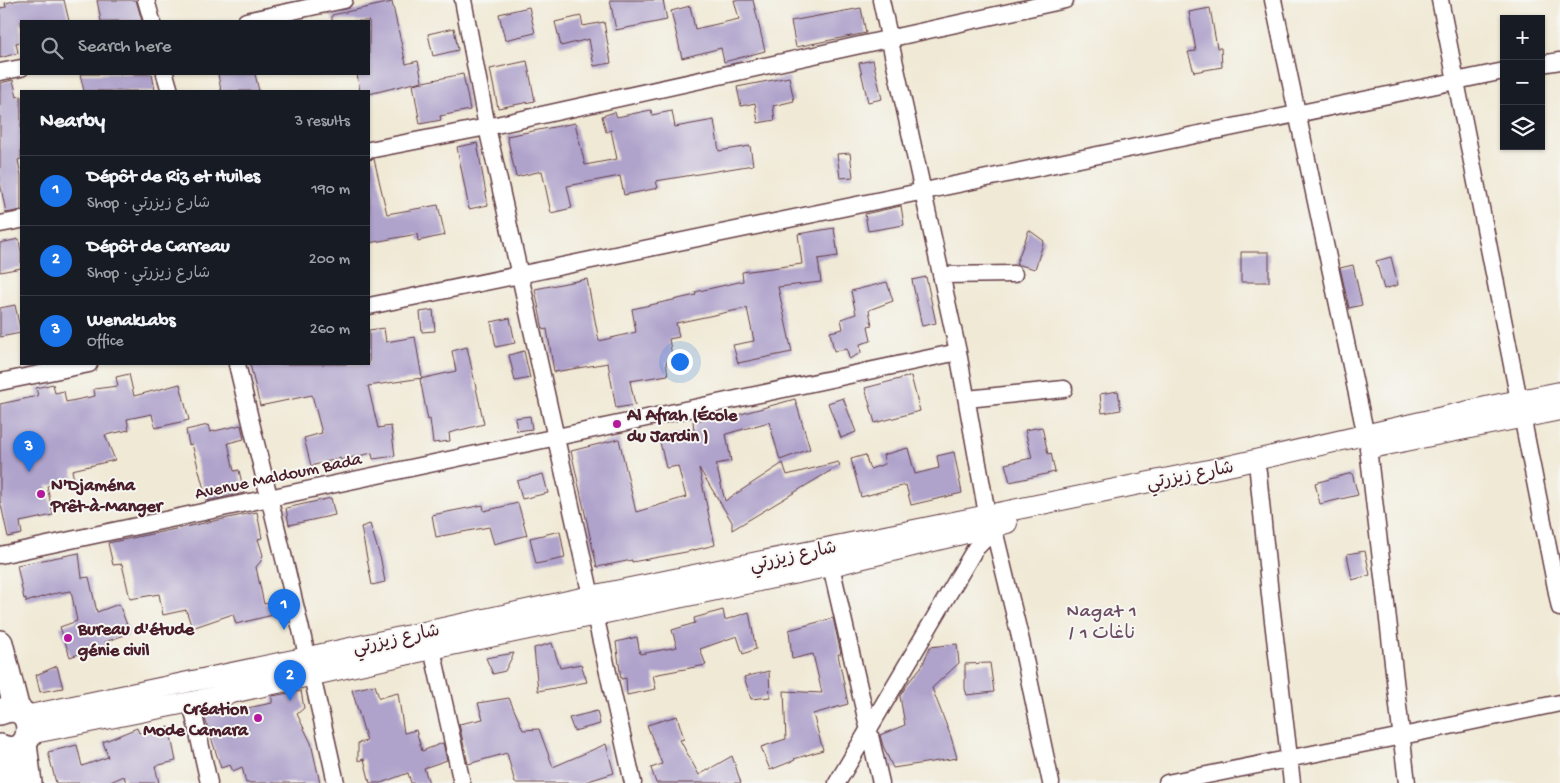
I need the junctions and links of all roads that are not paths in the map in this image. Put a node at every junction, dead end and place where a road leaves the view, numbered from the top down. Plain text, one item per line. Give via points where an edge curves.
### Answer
1 (146, 0) edge
2 (344, 0) edge
3 (464, 0) edge
4 (881, 0) edge
5 (1065, 0) edge
6 (1273, 0) edge
7 (1440, 0) edge
8 (152, 20) edge
9 (251, 20) edge
10 (889, 38) junction
11 (1560, 61) edge
12 (1545, 63) edge
13 (20, 68) edge
14 (0, 72) edge
15 (1500, 72) edge
16 (165, 75) edge
17 (1456, 80) junction
18 (170, 90) edge
19 (1298, 114) junction
20 (487, 126) junction
21 (370, 150) edge
22 (922, 190) junction
23 (20, 220) edge
24 (0, 224) edge
25 (1014, 274) dead end
26 (520, 275) junction
27 (941, 275) junction
28 (370, 306) edge
29 (958, 352) junction
30 (84, 365) edge
31 (237, 365) edge
32 (0, 382) edge
33 (1064, 389) dead end
34 (1560, 392) edge
35 (967, 399) junction
36 (1521, 410) junction
37 (1560, 410) edge
38 (560, 436) junction
39 (1367, 442) junction
40 (1258, 472) junction
41 (268, 497) junction
42 (991, 525) junction
43 (0, 554) edge
44 (831, 566) junction
45 (593, 606) junction
46 (1560, 608) edge
47 (0, 643) edge
48 (432, 649) junction
49 (311, 666) junction
50 (191, 702) junction
51 (1560, 703) edge
52 (14, 730) edge
53 (868, 730) junction
54 (1402, 736) junction
55 (1288, 759) junction
56 (9, 783) edge
57 (29, 783) edge
58 (209, 783) edge
59 (336, 783) edge
60 (462, 783) edge
61 (633, 783) edge
62 (837, 783) edge
63 (880, 783) edge
64 (1051, 783) edge
65 (1167, 783) edge
66 (1292, 783) edge
67 (1407, 783) edge

1 - 8 street
2 - 9 street
3 - 20 street
4 - 10 street
5 - 10 street
6 - 19 street
7 - 17 street
10 - 20 street
10 - 22 street
11 - 12 street
13 - 14 street
15 - 17 street
16 - 18 street
17 - 19 street
17 - 36 street
19 - 22 street
19 - 39 street
20 - 21 street
20 - 26 street
22 - 26 street
22 - 27 street
23 - 24 street
25 - 27 street
26 - 28 street
26 - 38 street
27 - 29 street
29 - 35 street
29 - 38 street, Avenue Maldoum Bada
30 - 32 street
31 - 41 street
33 - 35 street
34 - 36 street, شارع زيزرتي
35 - 42 street
36 - 37 street, شارع زيزرتي
36 - 39 street, شارع زيزرتي
36 - 46 street
38 - 41 street, Avenue Maldoum Bada
38 - 45 street
39 - 40 street, شارع زيزرتي
39 - 42 street, شارع زيزرتي via 1233,465
39 - 54 street
40 - 42 street, شارع زيزرتي
40 - 55 street
41 - 43 street, Avenue Maldoum Bada
41 - 49 street
42 - 44 street, شارع زيزرتي
42 - 45 street, شارع زيزرتي
42 - 53 street
42 - 64 street via 1021,641
44 - 45 street, شارع زيزرتي
44 - 53 street
45 - 48 street, شارع زيزرتي
45 - 49 street, شارع زيزرتي
45 - 61 street
47 - 52 main road
48 - 49 street, شارع زيزرتي
48 - 60 street
49 - 50 street, شارع زيزرتي
49 - 52 street, شارع زيزرتي
49 - 59 street
50 - 52 street, شارع زيزرتي
50 - 58 street
51 - 54 street
52 - 56 main road
52 - 57 main road
53 - 62 street
53 - 63 street
54 - 55 street
54 - 67 street
55 - 65 street
55 - 66 street

